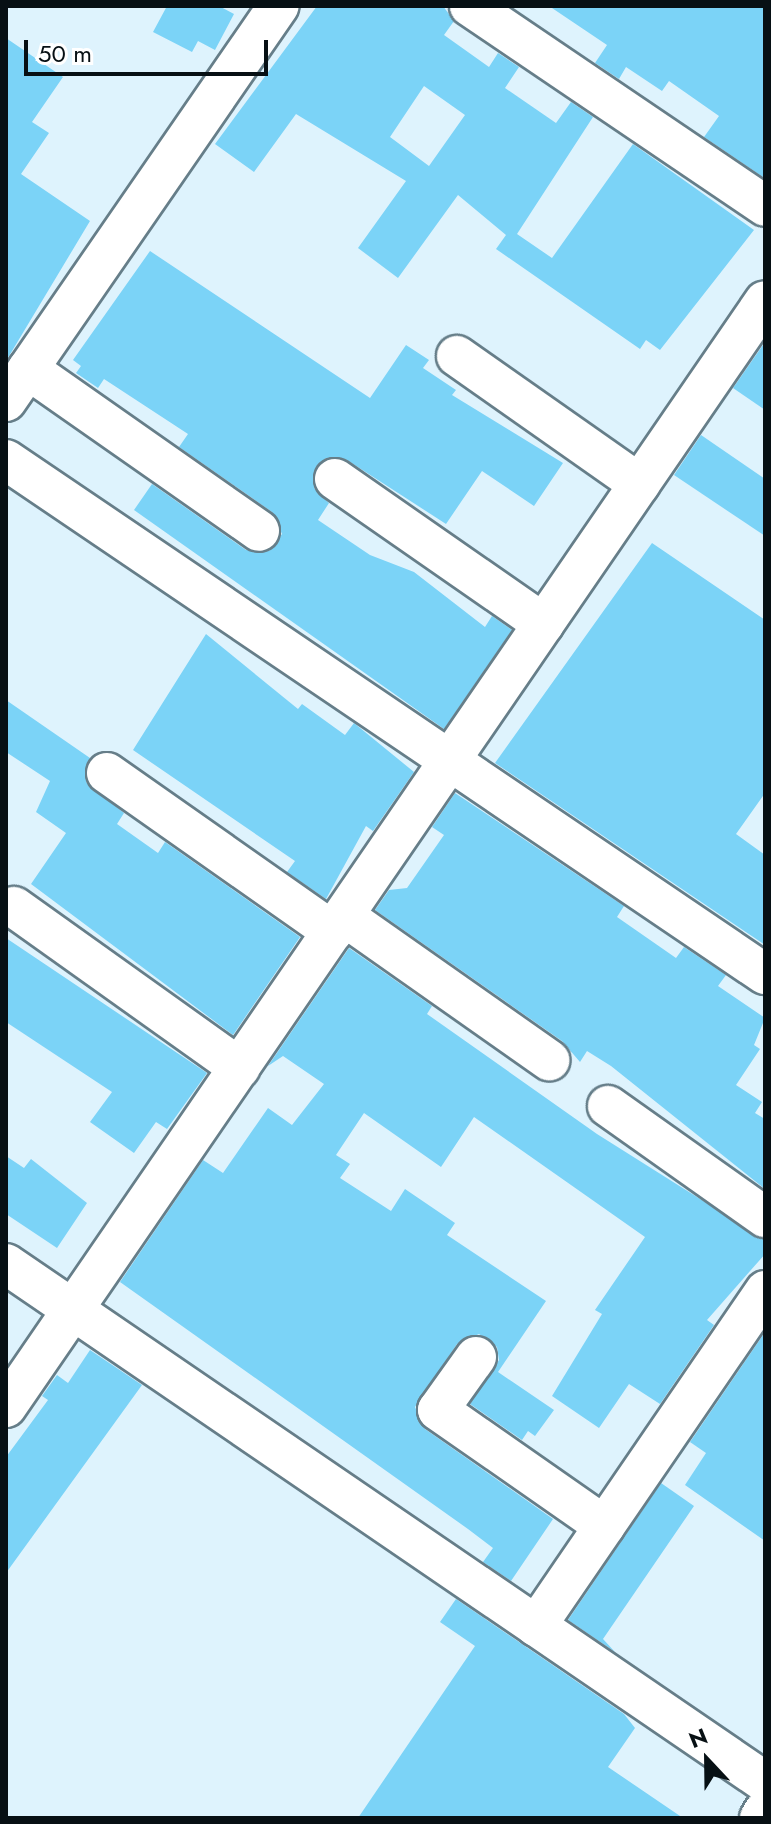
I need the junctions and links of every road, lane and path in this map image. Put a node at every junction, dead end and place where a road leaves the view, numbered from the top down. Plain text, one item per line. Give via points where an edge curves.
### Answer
1 (279, 6) edge
2 (470, 6) edge
3 (765, 206) edge
4 (765, 301) edge
5 (457, 356) dead end
6 (17, 385) edge
7 (6, 460) edge
8 (335, 479) dead end
9 (639, 484) junction
10 (259, 531) dead end
11 (544, 624) junction
12 (450, 762) junction
13 (107, 773) dead end
14 (14, 907) dead end
15 (339, 924) junction
16 (765, 974) edge
17 (549, 1060) dead end
18 (240, 1068) junction
19 (608, 1106) dead end
20 (765, 1217) edge
21 (6, 1264) edge
22 (765, 1291) edge
23 (74, 1311) junction
24 (476, 1357) dead end
25 (6, 1407) edge
26 (604, 1526) junction
27 (536, 1626) junction
28 (765, 1782) edge
29 (765, 1810) edge
30 (760, 1818) edge

1 - 6 street
2 - 3 street
4 - 9 street
5 - 9 street
6 - 10 street
7 - 12 street
8 - 11 street
9 - 11 street
11 - 12 street
12 - 15 street
12 - 16 street
13 - 15 street
14 - 18 street
15 - 17 street
15 - 18 street
18 - 23 street
19 - 20 street
21 - 23 street
22 - 26 street
23 - 25 street
23 - 27 street
24 - 26 street via 438,1410
26 - 27 street
27 - 28 street
29 - 30 street

